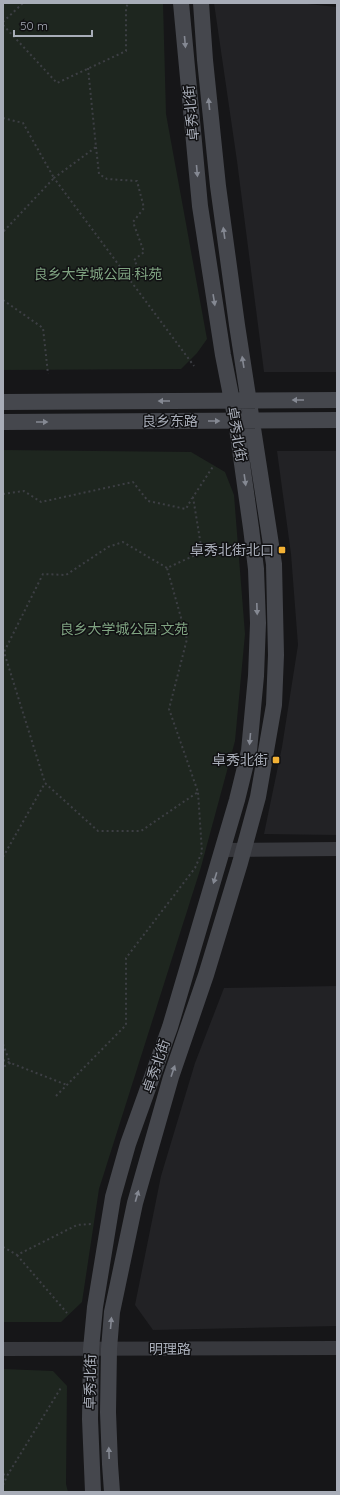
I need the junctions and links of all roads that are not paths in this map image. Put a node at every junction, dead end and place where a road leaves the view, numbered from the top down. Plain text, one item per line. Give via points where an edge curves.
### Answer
1 (181, 3) edge
2 (200, 3) edge
3 (231, 400) junction
4 (250, 400) junction
5 (337, 400) edge
6 (3, 402) edge
7 (337, 420) edge
8 (236, 421) junction
9 (3, 422) edge
10 (253, 422) junction
11 (337, 849) edge
12 (223, 850) junction
13 (243, 850) junction
14 (337, 1348) edge
15 (109, 1349) junction
16 (3, 1350) edge
17 (91, 1350) junction
18 (93, 1492) edge
19 (112, 1492) edge

1 -> 3 main road, 卓秀北街 via 200,206
4 -> 2 main road, 卓秀北街 via 218,186
3 - 4 main road, 良乡东路
3 -> 6 main road, 良乡东路
3 - 8 main road, 卓秀北街
5 -> 4 main road, 良乡东路
4 - 10 main road, 卓秀北街
7 - 10 main road, 良乡东路
9 -> 8 main road, 良乡东路
8 - 10 main road, 良乡东路
8 -> 12 main road, 卓秀北街 via 256,568 256,676 249,751
10 - 13 main road, 卓秀北街 via 274,564 276,654 274,705 266,755 258,797
11 - 13 street
12 - 13 street
12 -> 17 main road, 卓秀北街 via 170,1027 128,1144 114,1197 95,1307
15 -> 13 main road, 卓秀北街 via 112,1312 135,1203 171,1077 206,975
14 - 15 street, 明理路
15 - 17 street, 明理路
19 -> 15 main road, 卓秀北街 via 108,1412
16 - 17 street, 明理路
17 - 18 main road, 卓秀北街

